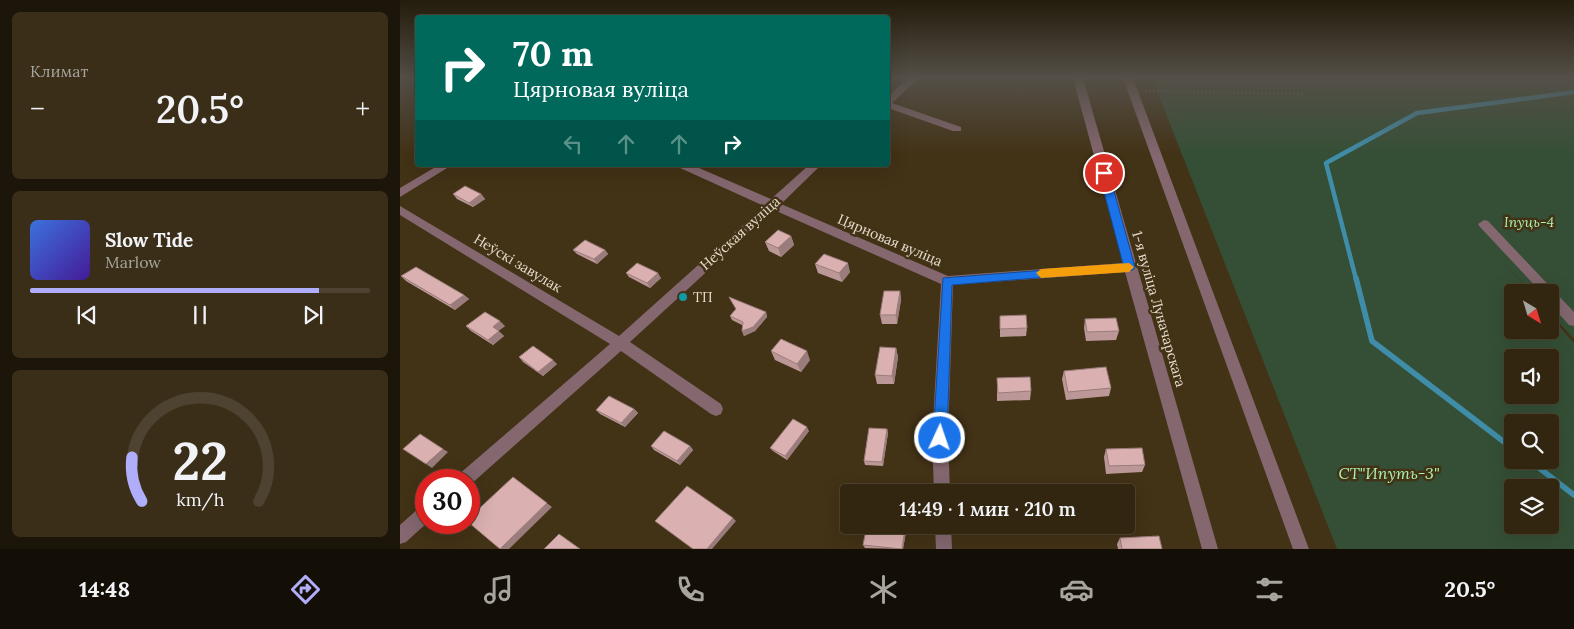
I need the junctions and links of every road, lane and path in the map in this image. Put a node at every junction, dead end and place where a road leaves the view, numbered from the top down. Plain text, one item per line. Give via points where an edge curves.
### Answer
1 (890, 104) edge
2 (1085, 104) edge
3 (1138, 104) edge
4 (957, 129) dead end
5 (444, 167) edge
6 (686, 167) edge
7 (814, 167) edge
8 (400, 193) edge
9 (770, 205) junction
10 (400, 210) edge
11 (1484, 224) dead end
12 (1130, 267) junction
13 (947, 281) junction
14 (1540, 284) edge
15 (1559, 305) edge
16 (1574, 321) edge
17 (620, 343) junction
18 (716, 409) dead end
19 (477, 469) edge
20 (942, 484) edge
21 (415, 523) edge
22 (943, 534) edge
23 (400, 536) edge
24 (944, 549) edge
25 (1210, 549) edge
26 (1301, 549) edge

1 - 4 street
2 - 12 street, 1-я вуліца Луначарскага
3 - 26 street
5 - 8 street
6 - 9 street, Цярновая вуліца
7 - 9 street, Неўская вуліца
9 - 13 street, Цярновая вуліца
9 - 17 street, Неўская вуліца
10 - 17 street, Неўскі завулак
11 - 14 street
12 - 13 street, Цярновая вуліца
12 - 25 street, 1-я вуліца Луначарскага
13 - 20 street via 940,438
15 - 16 street
17 - 18 street
17 - 19 street, Неўская вуліца
21 - 23 street
22 - 24 street

